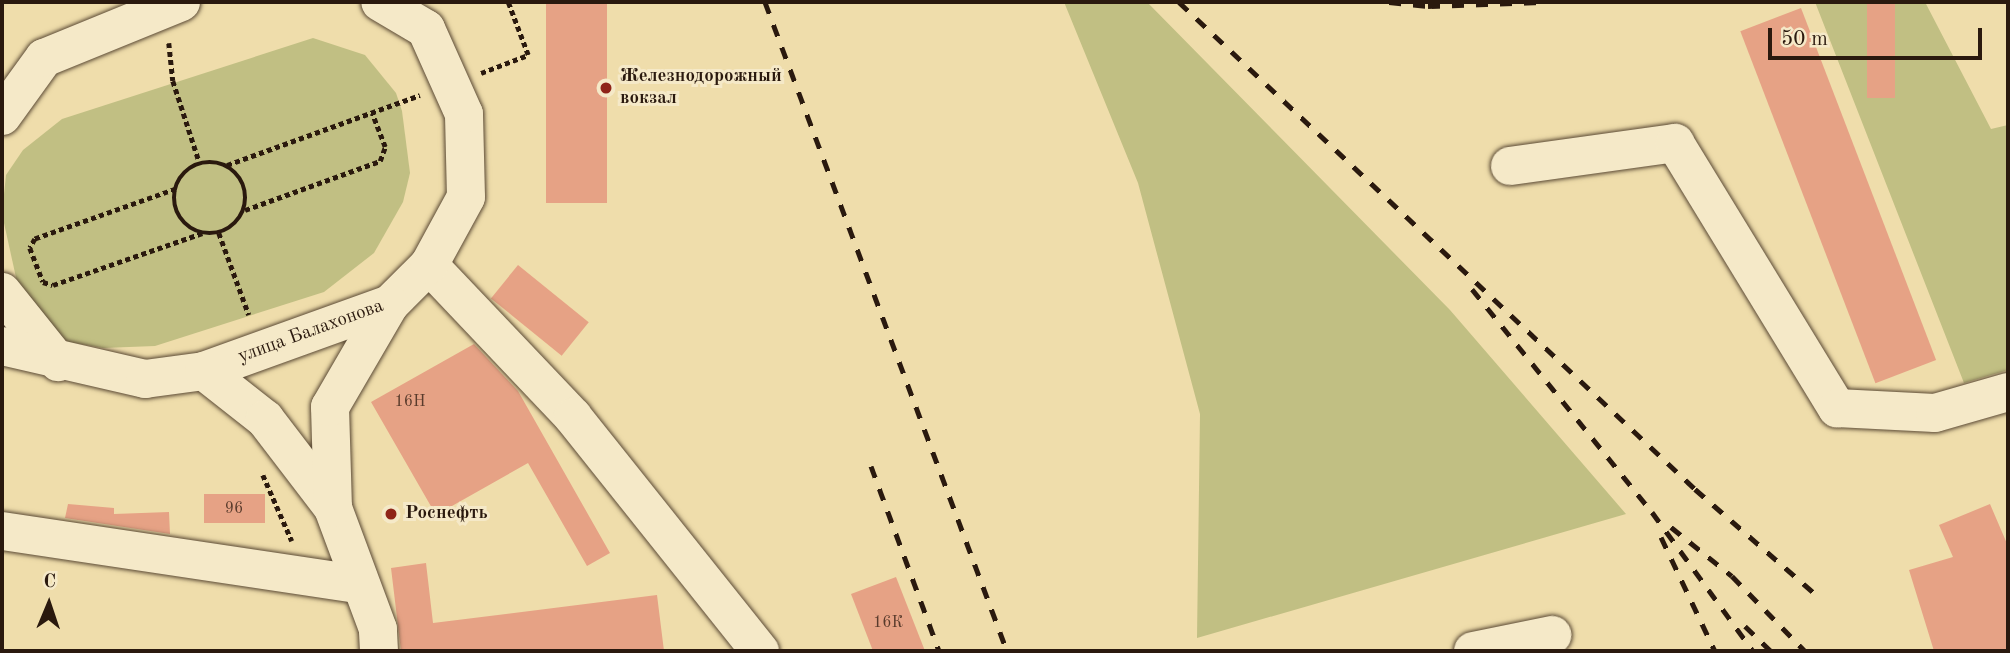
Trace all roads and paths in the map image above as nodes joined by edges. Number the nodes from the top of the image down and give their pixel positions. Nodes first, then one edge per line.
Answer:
1 (380, 2) edge
2 (508, 2) edge
3 (153, 7) edge
4 (451, 84) junction
5 (372, 113) junction
6 (2, 116) edge
7 (200, 164) junction
8 (227, 165) junction
9 (1510, 166) dead end
10 (176, 189) junction
11 (245, 210) junction
12 (202, 233) junction
13 (219, 233) junction
14 (429, 265) junction
15 (2, 292) edge
16 (390, 304) junction
17 (249, 316) dead end
18 (2, 346) edge
19 (58, 362) junction
20 (204, 371) junction
21 (2008, 393) edge
22 (258, 463) dead end
23 (333, 508) junction
24 (2, 531) edge
25 (307, 575) junction
26 (358, 584) junction
27 (1552, 635) dead end
28 (379, 651) edge
29 (760, 651) edge
30 (1473, 651) edge

1 - 4 street, улица Балахонова
2 - 4 path
3 - 6 street
3 - 7 path
4 - 5 path
4 - 14 street, улица Балахонова
5 - 8 path
5 - 11 path
7 - 8 path
7 - 10 path
8 - 11 path
9 - 21 street
10 - 12 path
10 - 12 path
11 - 13 path
12 - 13 path
13 - 17 path
14 - 16 street, улица Балахонова
14 - 29 street
15 - 19 street
16 - 20 street, улица Балахонова
16 - 23 street
18 - 19 street, улица Балахонова
19 - 20 street, улица Балахонова
20 - 23 street
22 - 25 path
23 - 26 street
24 - 25 street
25 - 26 street
26 - 28 street
27 - 30 street

